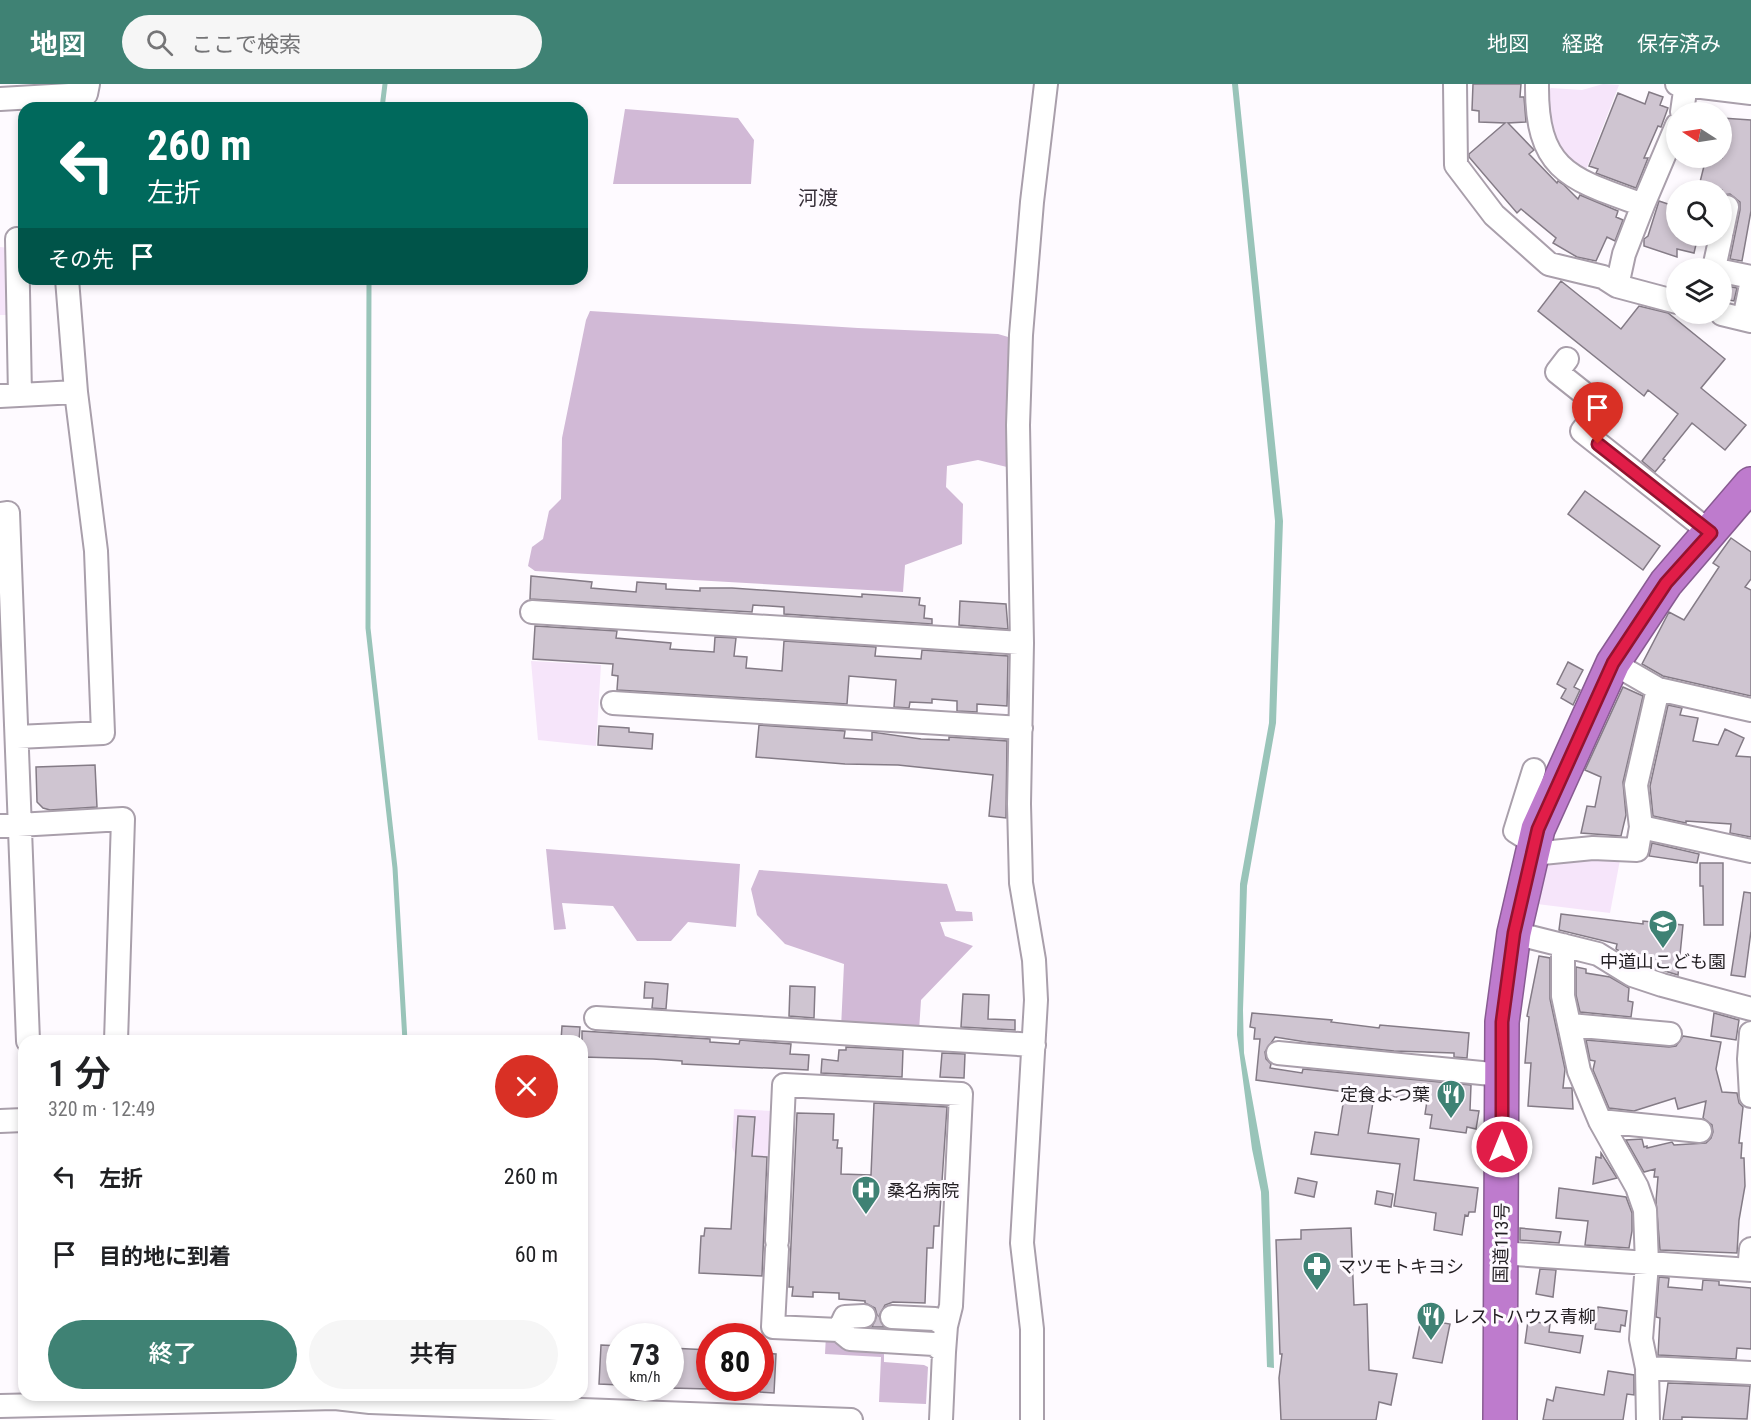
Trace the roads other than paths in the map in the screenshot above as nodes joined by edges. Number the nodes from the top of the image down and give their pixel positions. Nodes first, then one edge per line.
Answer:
1 (1046, 84) edge
2 (1455, 84) edge
3 (1537, 84) edge
4 (1684, 85) edge
5 (1751, 93) edge
6 (85, 95) edge
7 (0, 99) edge
8 (1683, 102) edge
9 (1666, 151) edge
10 (1643, 205) junction
11 (14, 239) edge
12 (1732, 273) edge
13 (1751, 277) edge
14 (67, 285) edge
15 (1751, 285) edge
16 (1617, 286) junction
17 (1666, 299) edge
18 (1732, 316) edge
19 (1747, 320) edge
20 (1567, 359) dead end
21 (76, 392) junction
22 (10, 396) edge
23 (1751, 484) edge
24 (0, 514) edge
25 (1711, 533) junction
26 (532, 612) dead end
27 (1022, 643) junction
28 (1613, 663) junction
29 (1658, 689) junction
30 (613, 703) dead end
31 (1751, 710) edge
32 (1021, 728) junction
33 (17, 737) junction
34 (1534, 770) dead end
35 (11, 826) edge
36 (1641, 826) junction
37 (1533, 848) junction
38 (1751, 851) edge
39 (1514, 933) junction
40 (1563, 945) junction
41 (1751, 1009) edge
42 (596, 1018) dead end
43 (1570, 1025) junction
44 (1751, 1033) edge
45 (1670, 1034) dead end
46 (28, 1035) edge
47 (116, 1035) edge
48 (1034, 1045) junction
49 (1278, 1053) dead end
50 (1502, 1075) junction
51 (1751, 1096) edge
52 (18, 1120) edge
53 (0, 1121) edge
54 (1600, 1121) junction
55 (1700, 1131) dead end
56 (1500, 1252) junction
57 (1750, 1263) edge
58 (1647, 1264) junction
59 (864, 1316) dead end
60 (892, 1317) dead end
61 (946, 1326) junction
62 (839, 1330) junction
63 (945, 1352) junction
64 (1647, 1368) junction
65 (1751, 1373) edge
66 (245, 1401) edge
67 (343, 1401) edge
68 (126, 1405) edge
69 (0, 1406) edge
70 (39, 1407) edge
71 (370, 1411) edge
72 (514, 1413) edge
73 (808, 1419) edge
74 (851, 1420) edge
75 (941, 1420) edge
76 (1032, 1420) edge
77 (1500, 1420) edge
78 (1648, 1420) edge

1 - 27 street
2 - 16 street
3 - 10 street
4 - 5 street
4 - 8 street
6 - 7 street
9 - 10 street
10 - 16 street
11 - 22 street
12 - 13 street
14 - 21 street
15 - 19 street
16 - 17 street
18 - 19 street
20 - 25 street
21 - 22 street
21 - 33 street
23 - 25 highway, 国道113号
24 - 33 street
25 - 28 highway, 国道113号
26 - 27 street
27 - 32 street
28 - 29 street
28 - 37 highway, 国道113号
29 - 31 street
29 - 36 street
30 - 32 street
32 - 48 street
33 - 35 street
34 - 37 street
35 - 46 street
35 - 47 street
36 - 37 street
36 - 38 street
37 - 39 highway, 国道113号
39 - 40 street
39 - 50 highway, 国道113号
40 - 41 street
40 - 43 street
42 - 48 street
43 - 45 street
43 - 54 street
44 - 51 street
48 - 76 street
49 - 50 street
50 - 56 highway, 国道113号
52 - 53 street
54 - 55 street
54 - 58 street
56 - 58 street
56 - 77 highway, 国道113号
57 - 58 street
58 - 64 street
59 - 62 street
60 - 61 street
61 - 62 street
61 - 63 street
62 - 63 street
63 - 75 street
64 - 65 street
64 - 78 street
66 - 68 street
67 - 71 street
68 - 70 street
69 - 70 street
71 - 72 street
72 - 73 street
73 - 74 street

